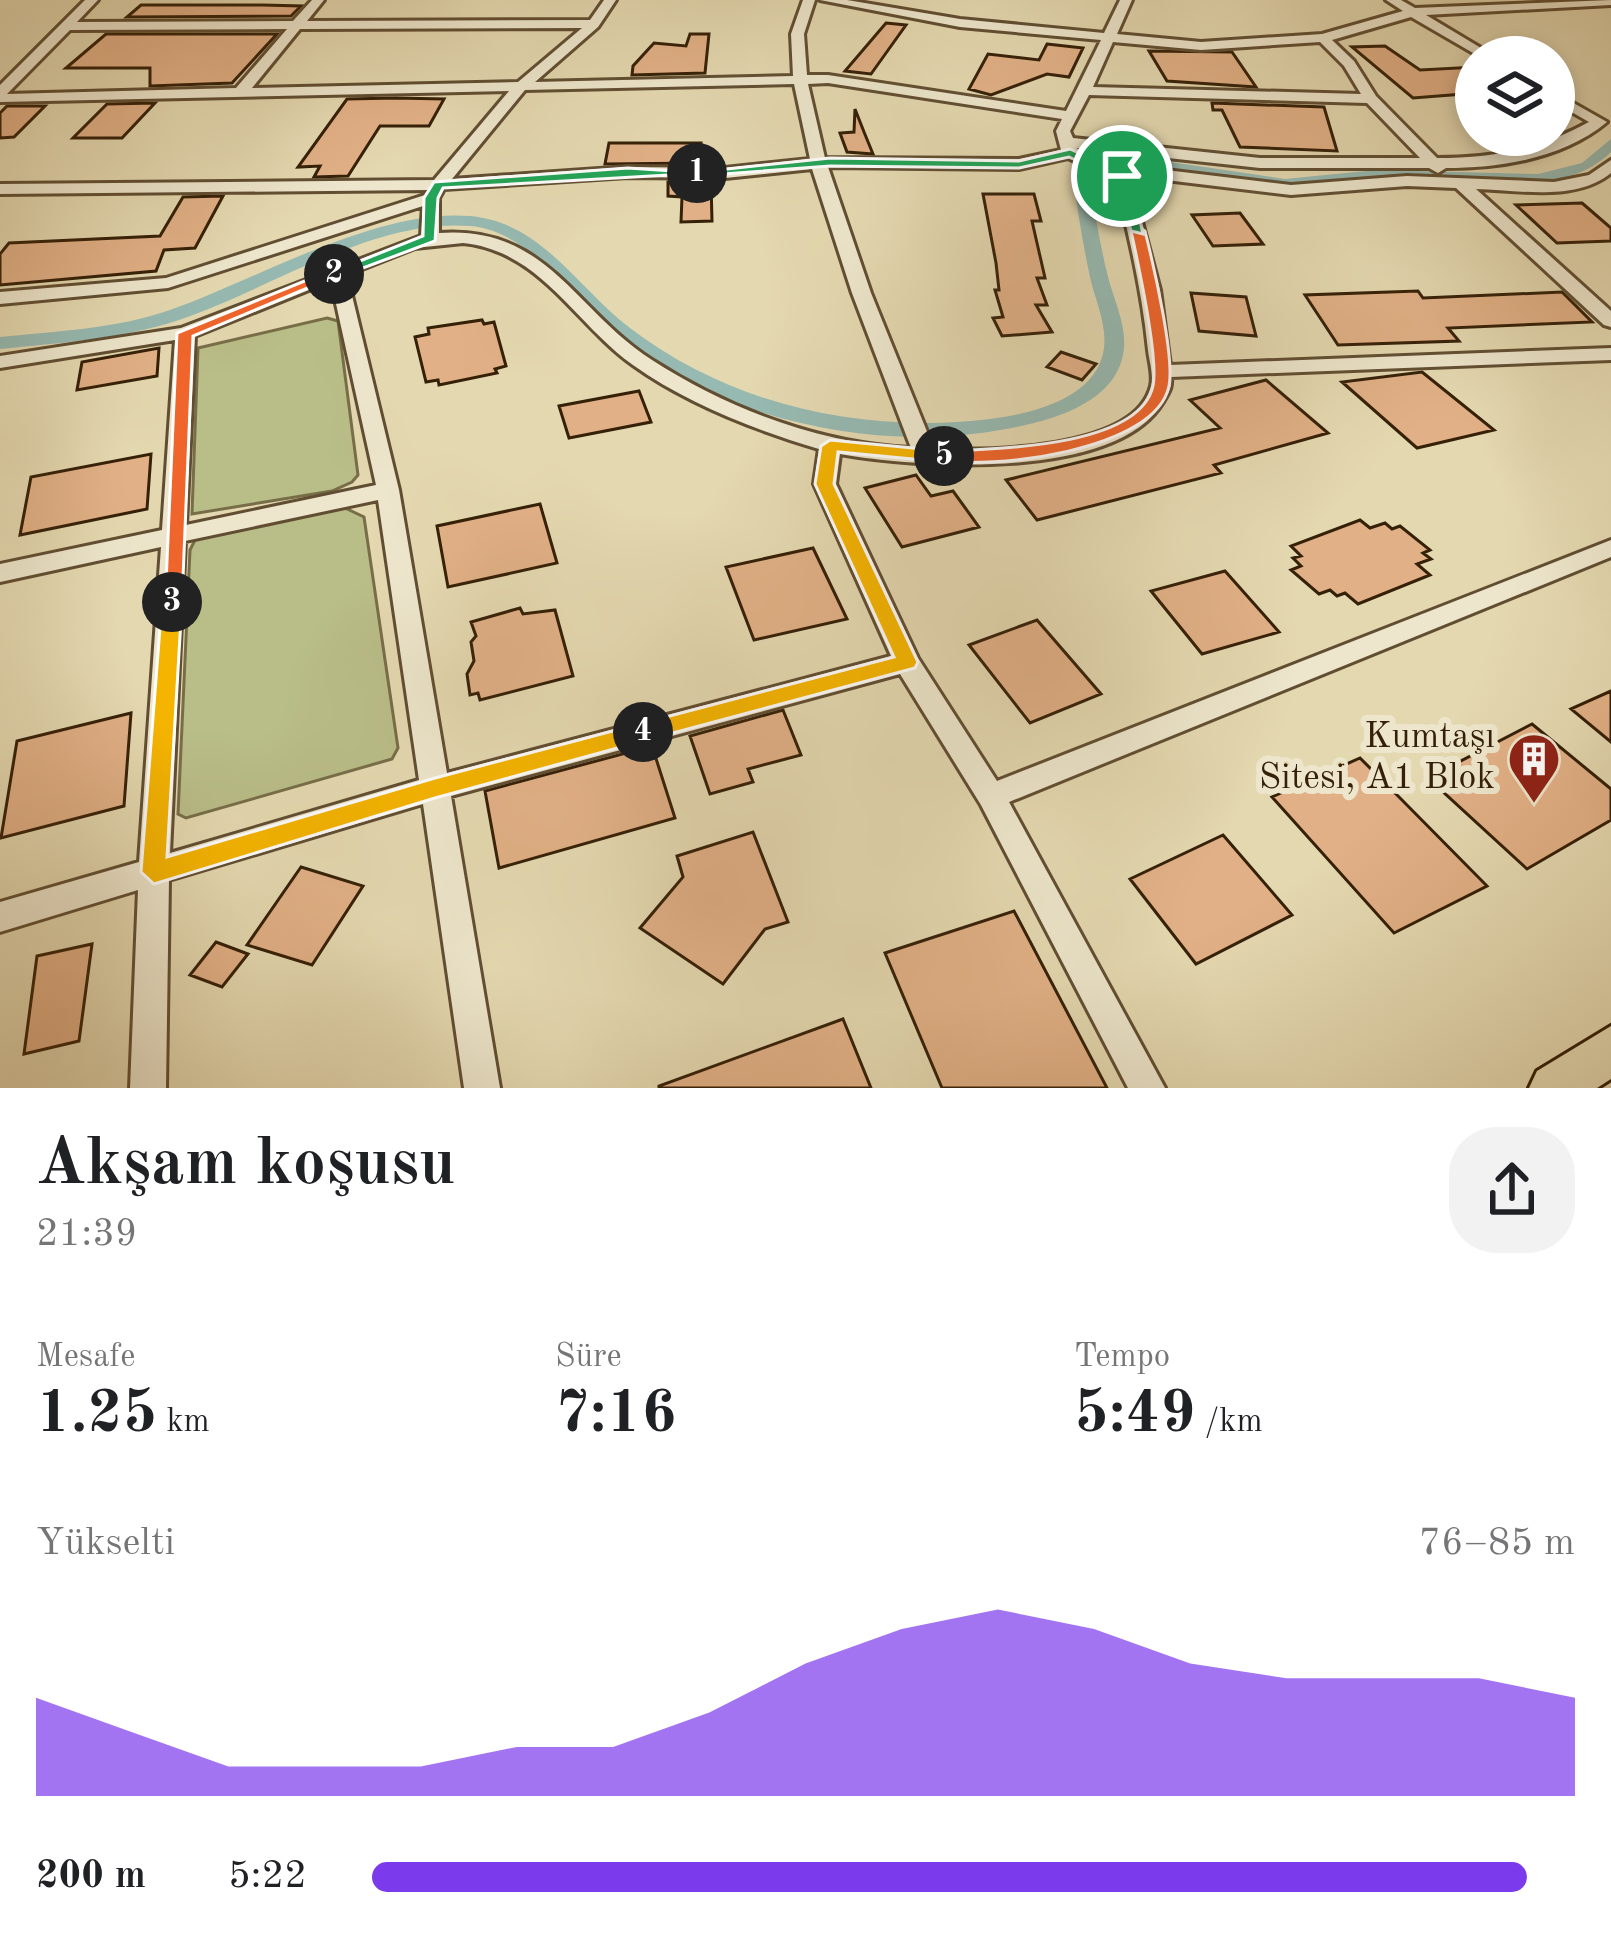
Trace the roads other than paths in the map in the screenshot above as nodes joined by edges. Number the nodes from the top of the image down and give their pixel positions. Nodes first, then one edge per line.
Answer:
1 (92, 0) edge
2 (318, 0) edge
3 (610, 0) edge
4 (809, 0) edge
5 (826, 0) edge
6 (1126, 0) edge
7 (1392, 0) edge
8 (1611, 1) edge
9 (1414, 12) junction
10 (594, 24) junction
11 (67, 26) junction
12 (297, 26) junction
13 (1455, 37) edge
14 (1323, 38) junction
15 (1109, 41) junction
16 (797, 79) junction
17 (517, 89) junction
18 (1084, 91) junction
19 (240, 93) junction
20 (0, 96) edge
21 (1371, 99) junction
22 (1575, 106) edge
23 (1071, 116) junction
24 (1606, 122) edge
25 (1068, 147) junction
26 (817, 163) junction
27 (1611, 165) edge
28 (1122, 176) junction
29 (1447, 176) junction
30 (0, 189) edge
31 (433, 214) junction
32 (338, 273) junction
33 (0, 298) edge
34 (1611, 321) edge
35 (185, 333) junction
36 (1611, 354) edge
37 (0, 362) edge
38 (1160, 371) junction
39 (830, 446) junction
40 (925, 455) junction
41 (388, 490) junction
42 (176, 534) junction
43 (1611, 548) edge
44 (0, 573) edge
45 (907, 662) junction
46 (435, 788) junction
47 (991, 796) junction
48 (154, 872) junction
49 (0, 917) edge
50 (1611, 1050) edge
51 (148, 1088) edge
52 (482, 1088) edge
53 (1147, 1088) edge
54 (1554, 1088) edge

1 - 11 street
2 - 12 street
3 - 10 street
4 - 16 street
5 - 15 street
6 - 15 street
7 - 9 street
8 - 9 street
9 - 13 street
9 - 14 street
10 - 12 street
10 - 17 street
11 - 12 street
11 - 20 street
12 - 19 street
14 - 15 street
14 - 21 street
15 - 18 street
16 - 17 street
16 - 23 street
16 - 26 street
17 - 19 street
17 - 31 street
18 - 21 street
18 - 23 street
19 - 20 street
21 - 29 street
22 - 24 street
23 - 25 street
24 - 29 street
25 - 26 street
25 - 28 street
25 - 29 street
26 - 31 street
26 - 40 street
27 - 29 street
28 - 29 street
28 - 38 street
29 - 34 street
30 - 31 street
31 - 32 street
31 - 33 street
31 - 39 street
32 - 35 street
32 - 41 street
35 - 37 street
35 - 42 street
36 - 38 street
38 - 40 street
39 - 40 street
39 - 45 street
41 - 42 street
41 - 46 street
42 - 44 street
42 - 48 street
43 - 47 street
45 - 46 street
45 - 47 street
46 - 48 street
46 - 52 street
47 - 53 street
48 - 49 street
48 - 51 street
50 - 54 main road

